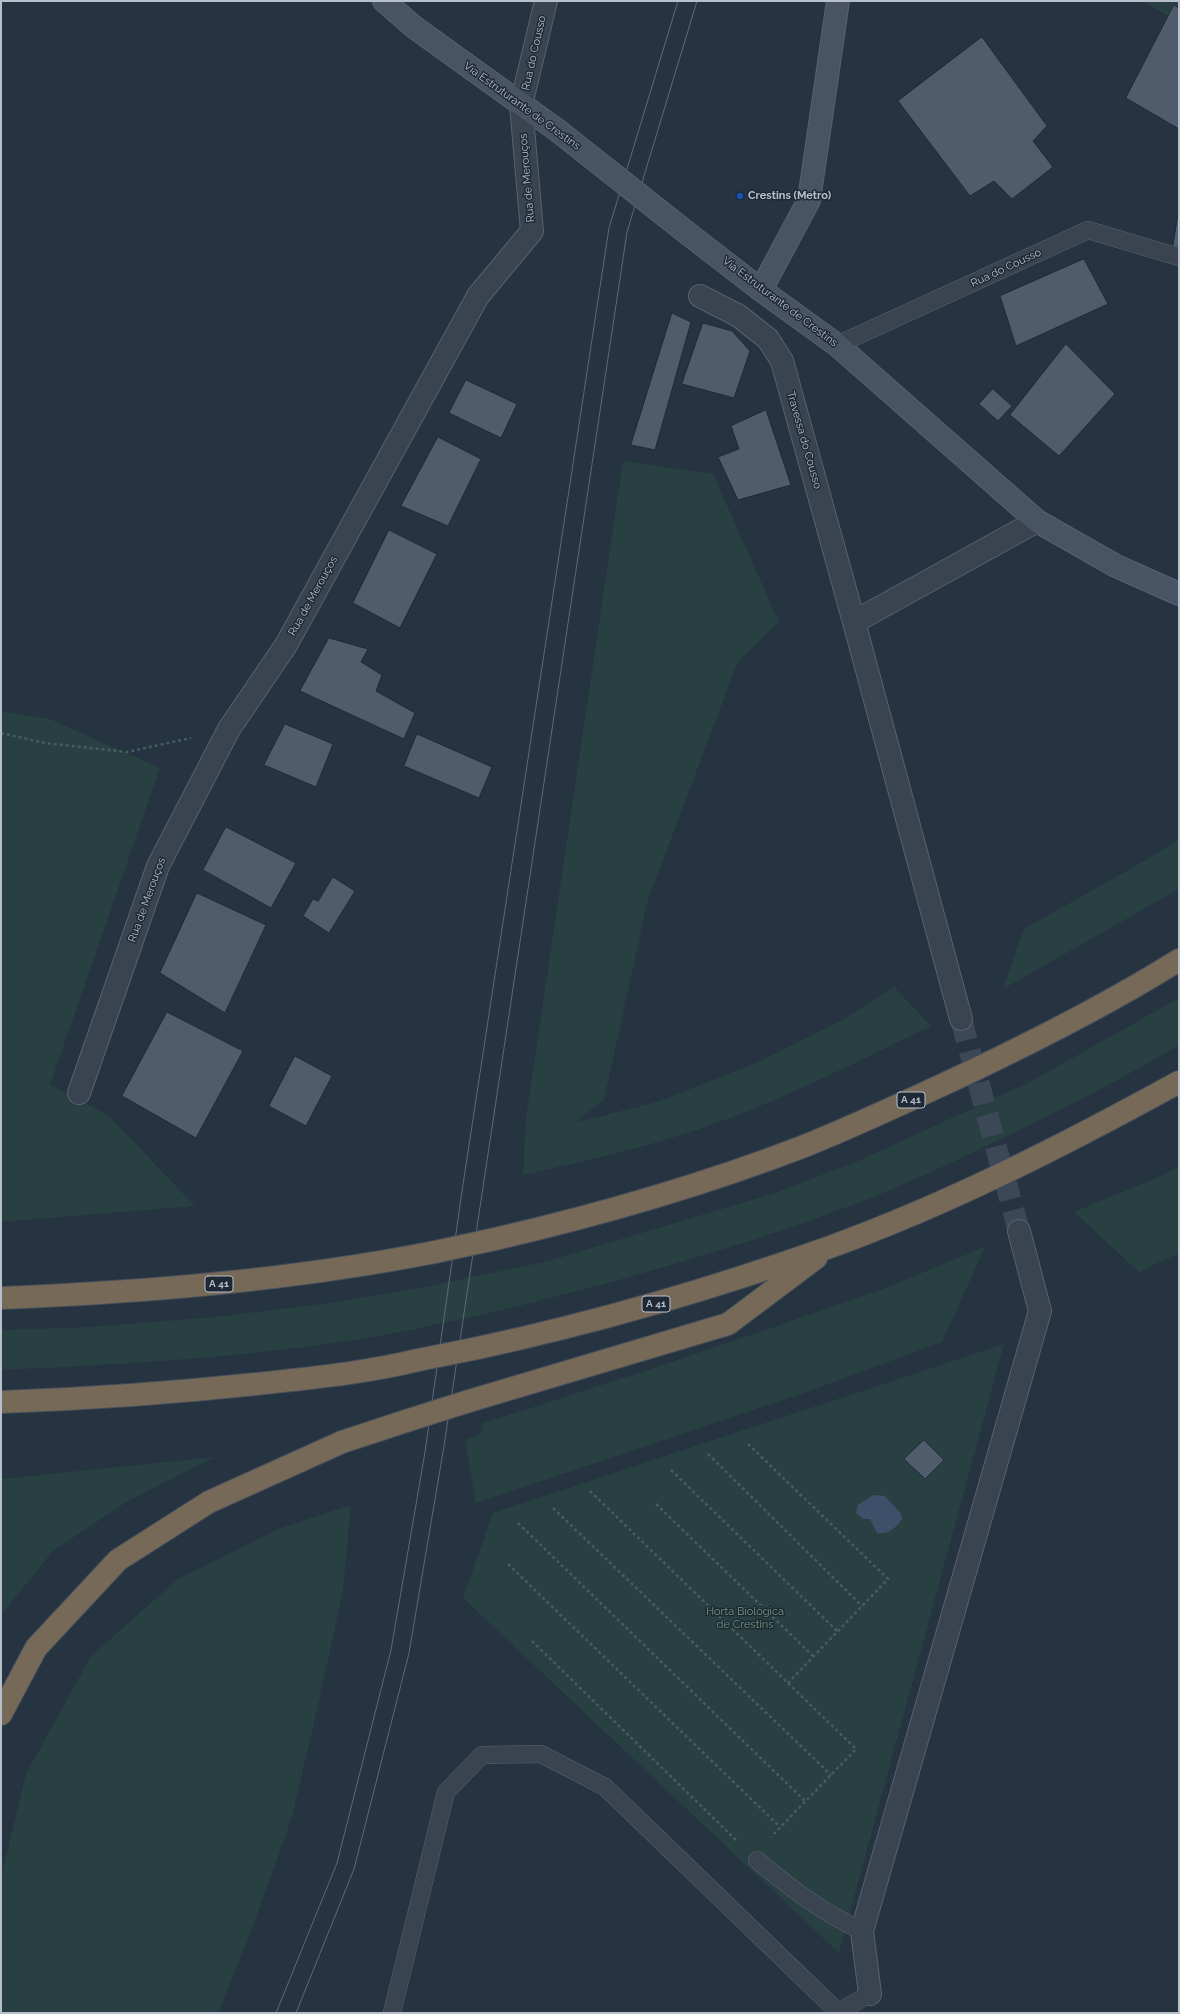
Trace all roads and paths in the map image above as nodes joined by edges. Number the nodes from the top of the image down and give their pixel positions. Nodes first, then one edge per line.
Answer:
1 (384, 1) edge
2 (546, 1) edge
3 (838, 1) edge
4 (522, 105) junction
5 (1179, 257) edge
6 (762, 290) junction
7 (700, 296) dead end
8 (837, 345) junction
9 (1036, 521) junction
10 (1179, 594) edge
11 (854, 622) junction
12 (229, 729) junction
13 (1, 733) edge
14 (1179, 960) edge
15 (961, 1019) tunnel mouth
16 (1179, 1082) edge
17 (79, 1093) dead end
18 (1019, 1231) tunnel mouth
19 (831, 1246) junction
20 (1, 1298) edge
21 (1, 1402) edge
22 (748, 1444) dead end
23 (708, 1454) dead end
24 (671, 1470) dead end
25 (590, 1491) dead end
26 (656, 1504) dead end
27 (553, 1508) dead end
28 (518, 1523) dead end
29 (508, 1564) dead end
30 (862, 1606) junction
31 (838, 1631) junction
32 (532, 1641) dead end
33 (813, 1656) junction
34 (788, 1683) junction
35 (1, 1714) edge
36 (831, 1775) junction
37 (805, 1802) junction
38 (780, 1827) junction
39 (755, 1858) junction
40 (862, 1931) junction
41 (870, 1994) joint
42 (392, 2013) edge
43 (839, 2013) edge

1 - 4 main road, Via Estruturante de Crestins
2 - 4 street, Rua do Cousso
3 - 6 main road
4 - 6 main road, Via Estruturante de Crestins, bridge
4 - 12 street, Rua de Merouços
5 - 8 lane, Rua do Cousso
6 - 8 main road, Via Estruturante de Crestins
7 - 11 street, Travessa do Cousso
8 - 9 main road, Via Estruturante de Crestins
9 - 10 main road, Via Estruturante de Crestins
9 - 11 street
11 - 15 street, Travessa do Cousso
12 - 13 path
12 - 17 street, Rua de Merouços
14 - 20 highway, A 41, bridge
16 - 19 highway, A 41
18 - 40 street
19 - 21 highway, A 41, bridge
19 - 35 highway, bridge
22 - 30 path
23 - 30 path
24 - 31 path
25 - 34 path
26 - 33 path
27 - 36 path
28 - 37 path
29 - 38 path
30 - 31 path
31 - 33 path
32 - 39 path
33 - 34 path
34 - 36 path
36 - 37 path
37 - 38 path
38 - 39 path
39 - 40 lane
40 - 41 street
41 - 43 lane
42 - 43 lane

